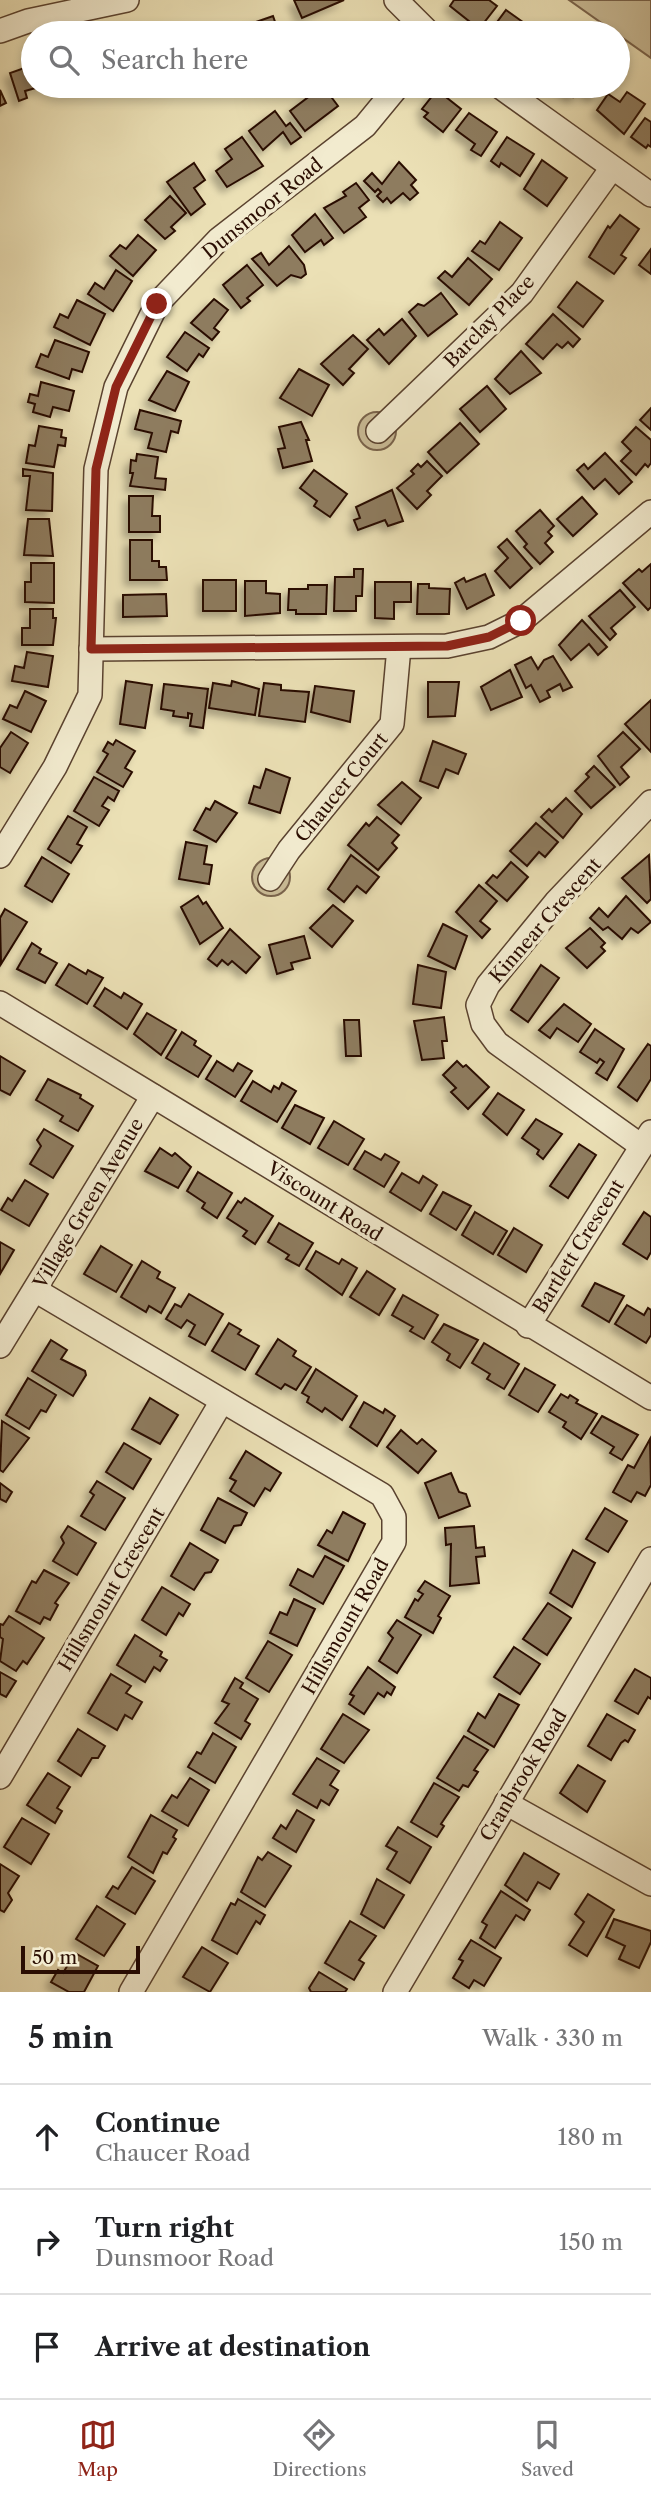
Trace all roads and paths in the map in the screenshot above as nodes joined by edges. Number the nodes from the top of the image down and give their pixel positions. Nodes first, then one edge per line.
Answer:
1 (127, 0) edge
2 (396, 0) edge
3 (28, 21) edge
4 (417, 21) edge
5 (21, 24) edge
6 (0, 31) edge
7 (388, 98) edge
8 (516, 98) edge
9 (612, 168) junction
10 (651, 195) edge
11 (378, 431) dead end
12 (651, 512) edge
13 (399, 647) junction
14 (91, 649) junction
15 (651, 802) edge
16 (0, 856) edge
17 (270, 879) dead end
18 (0, 1003) edge
19 (153, 1096) junction
20 (646, 1139) edge
21 (35, 1290) junction
22 (528, 1326) junction
23 (0, 1346) edge
24 (651, 1398) edge
25 (222, 1401) junction
26 (651, 1559) edge
27 (0, 1777) edge
28 (506, 1803) junction
29 (651, 1884) edge
30 (131, 1992) edge
31 (395, 1992) edge

1 - 3 street
2 - 4 street
5 - 6 street
7 - 14 street, Dunsmoor Road
8 - 9 street
9 - 10 street
9 - 11 street, Barclay Place
12 - 13 street
13 - 14 street
13 - 17 street, Chaucer Court
14 - 16 street, Dunsmoor Road
15 - 20 street, Kinnear Crescent
18 - 19 street, Viscount Road
19 - 21 street, Village Green Avenue
19 - 22 street, Viscount Road
20 - 22 street, Bartlett Crescent
21 - 23 street, Village Green Avenue
21 - 25 street, Hillsmount Road
22 - 24 street, Viscount Road
25 - 27 street, Hillsmount Crescent
25 - 30 street, Hillsmount Road
26 - 28 street, Cranbrook Road
28 - 29 street
28 - 31 street, Cranbrook Road

